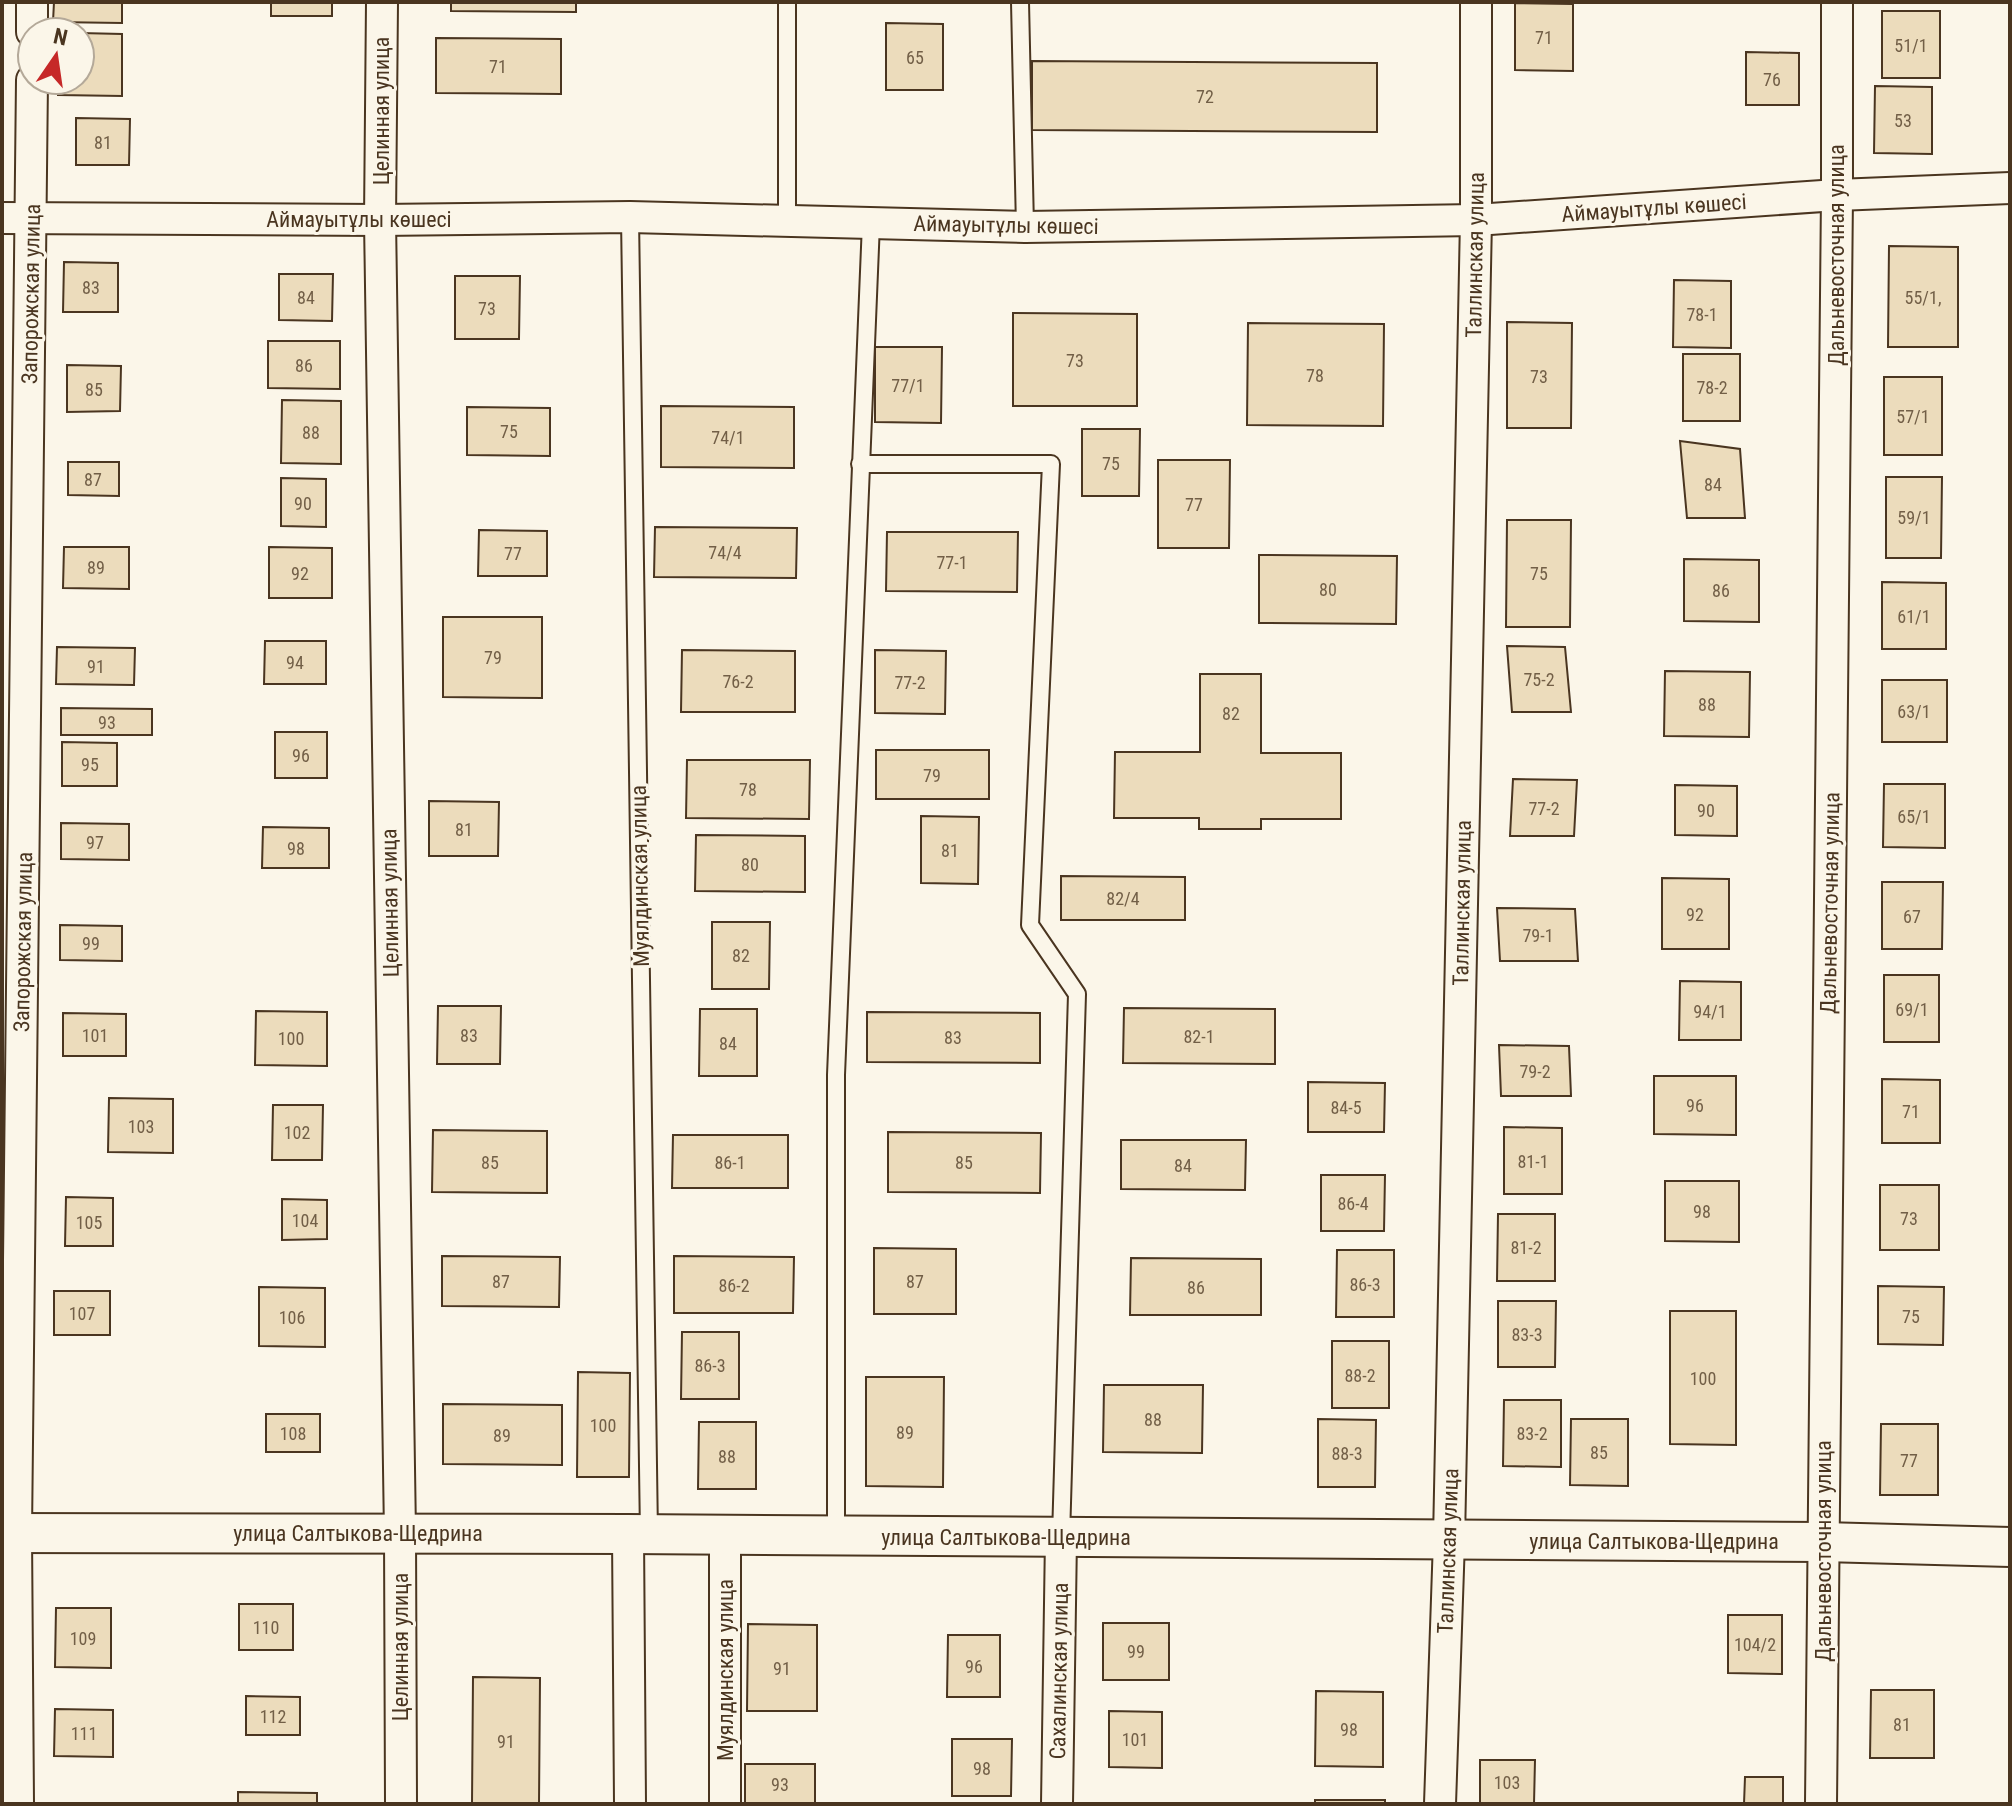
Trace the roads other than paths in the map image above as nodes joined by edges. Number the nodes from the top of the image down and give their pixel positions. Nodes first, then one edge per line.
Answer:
1 (382, 2) edge
2 (787, 2) edge
3 (1020, 2) edge
4 (1476, 2) edge
5 (1837, 2) edge
6 (32, 96) edge
7 (2010, 188) edge
8 (1837, 195) junction
9 (630, 217) junction
10 (2, 218) edge
11 (32, 218) junction
12 (380, 220) junction
13 (1476, 220) junction
14 (787, 222) junction
15 (871, 223) junction
16 (1025, 227) junction
17 (860, 464) junction
18 (9, 1533) edge
19 (400, 1533) junction
20 (639, 1534) junction
21 (725, 1535) junction
22 (836, 1536) junction
23 (1061, 1537) junction
24 (1449, 1540) junction
25 (1823, 1542) junction
26 (2010, 1547) edge
27 (18, 1804) edge
28 (401, 1804) edge
29 (630, 1804) edge
30 (725, 1804) edge
31 (1057, 1804) edge
32 (1440, 1804) edge
33 (1821, 1804) edge

1 - 12 street, Целинная улица
2 - 14 lane
3 - 16 lane
4 - 13 street, Таллинская улица
5 - 8 street, Дальневосточная улица
6 - 11 street, Запорожская улица
7 - 8 street, Аймауытұлы көшесі
8 - 13 street, Аймауытұлы көшесі
8 - 25 street, Дальневосточная улица
9 - 12 street, Аймауытұлы көшесі
9 - 14 street, Аймауытұлы көшесі
9 - 20 lane, Муялдинская улица
10 - 11 street, Аймауытұлы көшесі
11 - 12 street, Аймауытұлы көшесі
11 - 18 street, Запорожская улица
12 - 19 street, Целинная улица
13 - 16 street, Аймауытұлы көшесі
13 - 24 street, Таллинская улица
14 - 15 street, Аймауытұлы көшесі
15 - 16 street, Аймауытұлы көшесі
15 - 17 lane
17 - 22 lane
17 - 23 lane
18 - 19 street, улица Салтыкова-Щедрина
18 - 27 street, Запорожская улица
19 - 20 street, улица Салтыкова-Щедрина
19 - 28 street, Целинная улица
20 - 21 street, улица Салтыкова-Щедрина
20 - 29 street
21 - 22 street, улица Салтыкова-Щедрина
21 - 30 street, Муялдинская улица
22 - 23 street, улица Салтыкова-Щедрина
23 - 24 street, улица Салтыкова-Щедрина
23 - 31 street, Сахалинская улица
24 - 25 street, улица Салтыкова-Щедрина
24 - 32 street, Таллинская улица
25 - 26 street, улица Салтыкова-Щедрина
25 - 33 street, Дальневосточная улица

